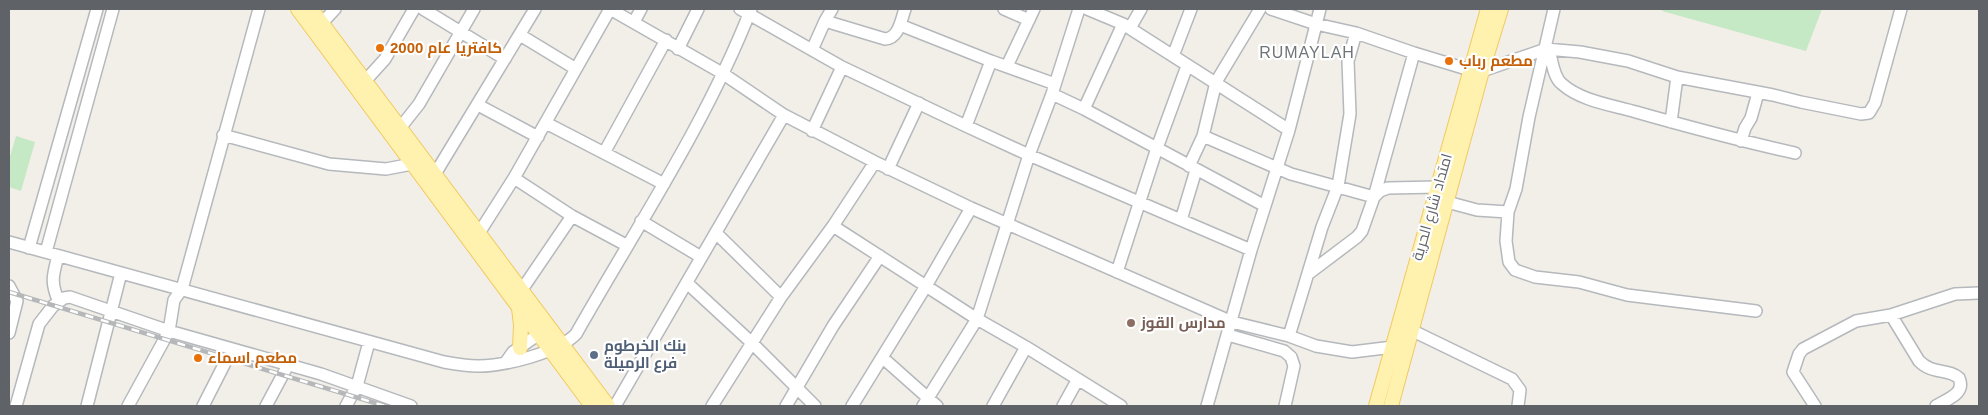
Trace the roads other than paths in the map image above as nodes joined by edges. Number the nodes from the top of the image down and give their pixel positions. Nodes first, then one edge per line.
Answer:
1 (97, 9) edge
2 (113, 9) edge
3 (259, 9) edge
4 (298, 9) edge
5 (311, 9) edge
6 (335, 9) edge
7 (414, 9) edge
8 (423, 9) edge
9 (474, 9) edge
10 (535, 9) edge
11 (610, 9) edge
12 (641, 9) edge
13 (698, 9) edge
14 (832, 9) edge
15 (905, 9) edge
16 (1004, 9) edge
17 (1034, 9) edge
18 (1079, 9) edge
19 (1087, 9) edge
20 (1141, 9) edge
21 (1191, 9) edge
22 (1260, 9) edge
23 (1271, 9) edge
24 (1320, 9) edge
25 (1488, 9) edge
26 (1501, 9) edge
27 (1554, 9) edge
28 (1901, 9) edge
29 (746, 10) edge
30 (1029, 20) junction
31 (825, 21) junction
32 (634, 22) junction
33 (322, 23) junction
34 (1316, 24) junction
35 (900, 25) junction
36 (1127, 26) junction
37 (461, 32) junction
38 (1356, 32) junction
39 (520, 36) junction
40 (666, 40) junction
41 (678, 49) junction
42 (1547, 49) junction
43 (812, 50) junction
44 (1414, 53) junction
45 (1173, 56) junction
46 (505, 59) junction
47 (991, 61) junction
48 (1007, 66) junction
49 (1188, 66) junction
50 (842, 67) junction
51 (576, 69) junction
52 (1476, 71) junction
53 (722, 73) junction
54 (1677, 77) junction
55 (365, 81) junction
56 (1216, 82) junction
57 (1054, 89) junction
58 (1758, 93) junction
59 (72, 95) junction
60 (89, 99) junction
61 (919, 103) junction
62 (478, 105) junction
63 (1084, 109) junction
64 (784, 115) junction
65 (65, 121) junction
66 (1671, 122) junction
67 (546, 123) junction
68 (82, 126) junction
69 (966, 126) junction
70 (400, 128) junction
71 (1289, 130) junction
72 (812, 131) junction
73 (223, 135) junction
74 (1203, 136) junction
75 (538, 137) junction
76 (1741, 141) junction
77 (1157, 148) junction
78 (604, 153) junction
79 (1795, 153) dead end
80 (1029, 156) junction
81 (875, 162) junction
82 (412, 164) junction
83 (1192, 168) junction
84 (1277, 168) junction
85 (888, 169) junction
86 (434, 174) junction
87 (514, 178) junction
88 (664, 184) junction
89 (1338, 186) junction
90 (1438, 187) junction
91 (1374, 197) junction
92 (1141, 202) junction
93 (1447, 202) junction
94 (1265, 206) junction
95 (971, 208) junction
96 (1508, 212) junction
97 (572, 216) junction
98 (1181, 220) junction
99 (641, 222) junction
100 (1008, 224) junction
101 (833, 226) junction
102 (479, 233) junction
103 (716, 233) junction
104 (9, 242) edge
105 (626, 245) junction
106 (29, 248) junction
107 (1251, 250) junction
108 (46, 252) junction
109 (58, 256) junction
110 (880, 256) junction
111 (701, 257) junction
112 (1118, 272) junction
113 (121, 273) junction
114 (1308, 274) junction
115 (687, 283) junction
116 (9, 286) edge
117 (926, 286) junction
118 (182, 289) junction
119 (521, 291) junction
120 (1979, 293) edge
121 (781, 297) junction
122 (59, 302) junction
123 (519, 307) junction
124 (111, 311) junction
125 (1756, 311) dead end
126 (1891, 315) junction
127 (977, 319) junction
128 (1232, 322) junction
129 (1412, 330) junction
130 (169, 331) junction
131 (544, 331) junction
132 (9, 333) edge
133 (1228, 335) junction
134 (1289, 336) junction
135 (369, 342) junction
136 (752, 343) junction
137 (1392, 346) junction
138 (556, 347) junction
139 (1026, 347) junction
140 (520, 348) junction
141 (232, 349) junction
142 (883, 358) junction
143 (506, 362) junction
144 (288, 365) junction
145 (1078, 380) junction
146 (357, 386) junction
147 (797, 388) junction
148 (715, 402) edge
149 (925, 402) edge
150 (16, 406) edge
151 (86, 406) edge
152 (128, 406) edge
153 (203, 406) edge
154 (266, 406) edge
155 (346, 406) edge
156 (411, 406) edge
157 (592, 406) edge
158 (608, 406) edge
159 (615, 406) edge
160 (727, 406) edge
161 (786, 406) edge
162 (815, 406) edge
163 (852, 406) edge
164 (937, 406) edge
165 (993, 406) edge
166 (1063, 406) edge
167 (1121, 406) edge
168 (1207, 406) edge
169 (1285, 406) edge
170 (1376, 406) edge
171 (1390, 406) edge
172 (1518, 406) edge
173 (1815, 406) edge
174 (1936, 406) edge

1 - 59 street
2 - 60 street
3 - 73 street
4 - 82 main road
5 - 33 main road
6 - 33 street
7 - 55 street
8 - 37 street
9 - 37 street
10 - 39 street
11 - 32 street
11 - 51 street
12 - 32 street
13 - 41 street
14 - 31 street
15 - 35 street
16 - 30 street
17 - 30 street
18 - 57 street
19 - 36 street
20 - 36 street
21 - 45 street
22 - 56 street
23 - 34 street
24 - 34 street
25 - 52 main road, امتداد شارع الحرية
26 - 52 main road, امتداد شارع الحرية
27 - 42 street
28 - 58 street
29 - 43 street
29 - 53 street
30 - 48 street
31 - 35 street
31 - 43 street
32 - 40 street
33 - 55 main road
34 - 38 street
34 - 71 street
35 - 47 street
36 - 45 street
36 - 63 street
37 - 46 street
37 - 70 street
38 - 44 street
38 - 89 street
39 - 46 street
39 - 51 street
40 - 41 street
40 - 78 street
41 - 53 street
42 - 52 street
42 - 54 street
42 - 66 street
42 - 96 street
43 - 50 street
44 - 52 street
44 - 91 street
45 - 49 street
46 - 62 street
47 - 48 street
47 - 69 street
48 - 57 street
49 - 56 street
49 - 77 street
50 - 61 street
50 - 72 street
51 - 67 street
52 - 90 main road, امتداد شارع الحرية
52 - 93 main road, امتداد شارع الحرية
53 - 64 street
53 - 88 street
54 - 58 street
54 - 66 street
55 - 70 main road
56 - 71 street
56 - 74 street
57 - 63 street
57 - 80 street
58 - 76 street
59 - 60 street
59 - 65 street
60 - 68 street
61 - 69 street
61 - 85 street
62 - 75 street
62 - 86 street
63 - 77 street
64 - 72 street
64 - 103 street
65 - 68 street
65 - 106 street
66 - 76 street
67 - 75 street
67 - 78 street
68 - 108 street
69 - 80 street
70 - 86 main road
71 - 84 street
72 - 81 street
73 - 82 street
73 - 118 street
74 - 83 street
74 - 84 street
75 - 87 street
76 - 79 street
77 - 83 street
77 - 92 street
78 - 88 street
80 - 92 street
80 - 100 street
81 - 85 street
81 - 101 street
82 - 123 main road
83 - 94 street
83 - 98 street
84 - 89 street
84 - 94 street
85 - 95 street
86 - 102 main road
87 - 97 street
87 - 102 street
88 - 99 street
89 - 91 street
89 - 114 street
90 - 91 street
90 - 137 main road, امتداد شارع الحرية
91 - 114 street
92 - 98 street
92 - 112 street
93 - 96 street
93 - 129 main road, امتداد شارع الحرية
94 - 107 street
95 - 100 street
95 - 117 street
96 - 125 street
97 - 105 street
97 - 119 street
98 - 107 street
99 - 105 street
99 - 111 street
100 - 112 street
100 - 127 street
101 - 110 street
101 - 121 street
102 - 119 main road
103 - 111 street
103 - 121 street
104 - 106 street
105 - 138 street
106 - 108 street
107 - 128 street
108 - 109 street
109 - 113 street
109 - 122 street
110 - 117 street
110 - 147 street
111 - 115 street
112 - 128 street
113 - 118 street
113 - 124 street
114 - 134 street
115 - 136 street
115 - 159 street
116 - 132 street
117 - 127 street
117 - 142 street
118 - 130 street
118 - 135 street
119 - 131 main road
120 - 126 street
121 - 136 street
122 - 124 street
122 - 150 street
123 - 131 main road
123 - 140 main road
124 - 130 street
124 - 151 street
126 - 173 street
126 - 174 street
127 - 139 street
127 - 149 street
128 - 133 street
128 - 134 street
129 - 171 main road, امتداد شارع الحرية
129 - 172 street
130 - 141 street
130 - 152 street
131 - 138 main road
131 - 140 street
133 - 168 street
133 - 169 street
134 - 137 street
135 - 143 street
135 - 146 street
136 - 147 street
136 - 148 street
137 - 170 main road, امتداد شارع الحرية
138 - 143 street
138 - 157 main road
138 - 158 main road
139 - 145 street
139 - 165 street
140 - 143 street
141 - 144 street
141 - 153 street
142 - 149 street
142 - 163 street
144 - 146 street
144 - 154 street
145 - 166 street
145 - 167 street
146 - 155 street
146 - 156 street
147 - 161 street
147 - 162 street
148 - 160 street
149 - 164 street

